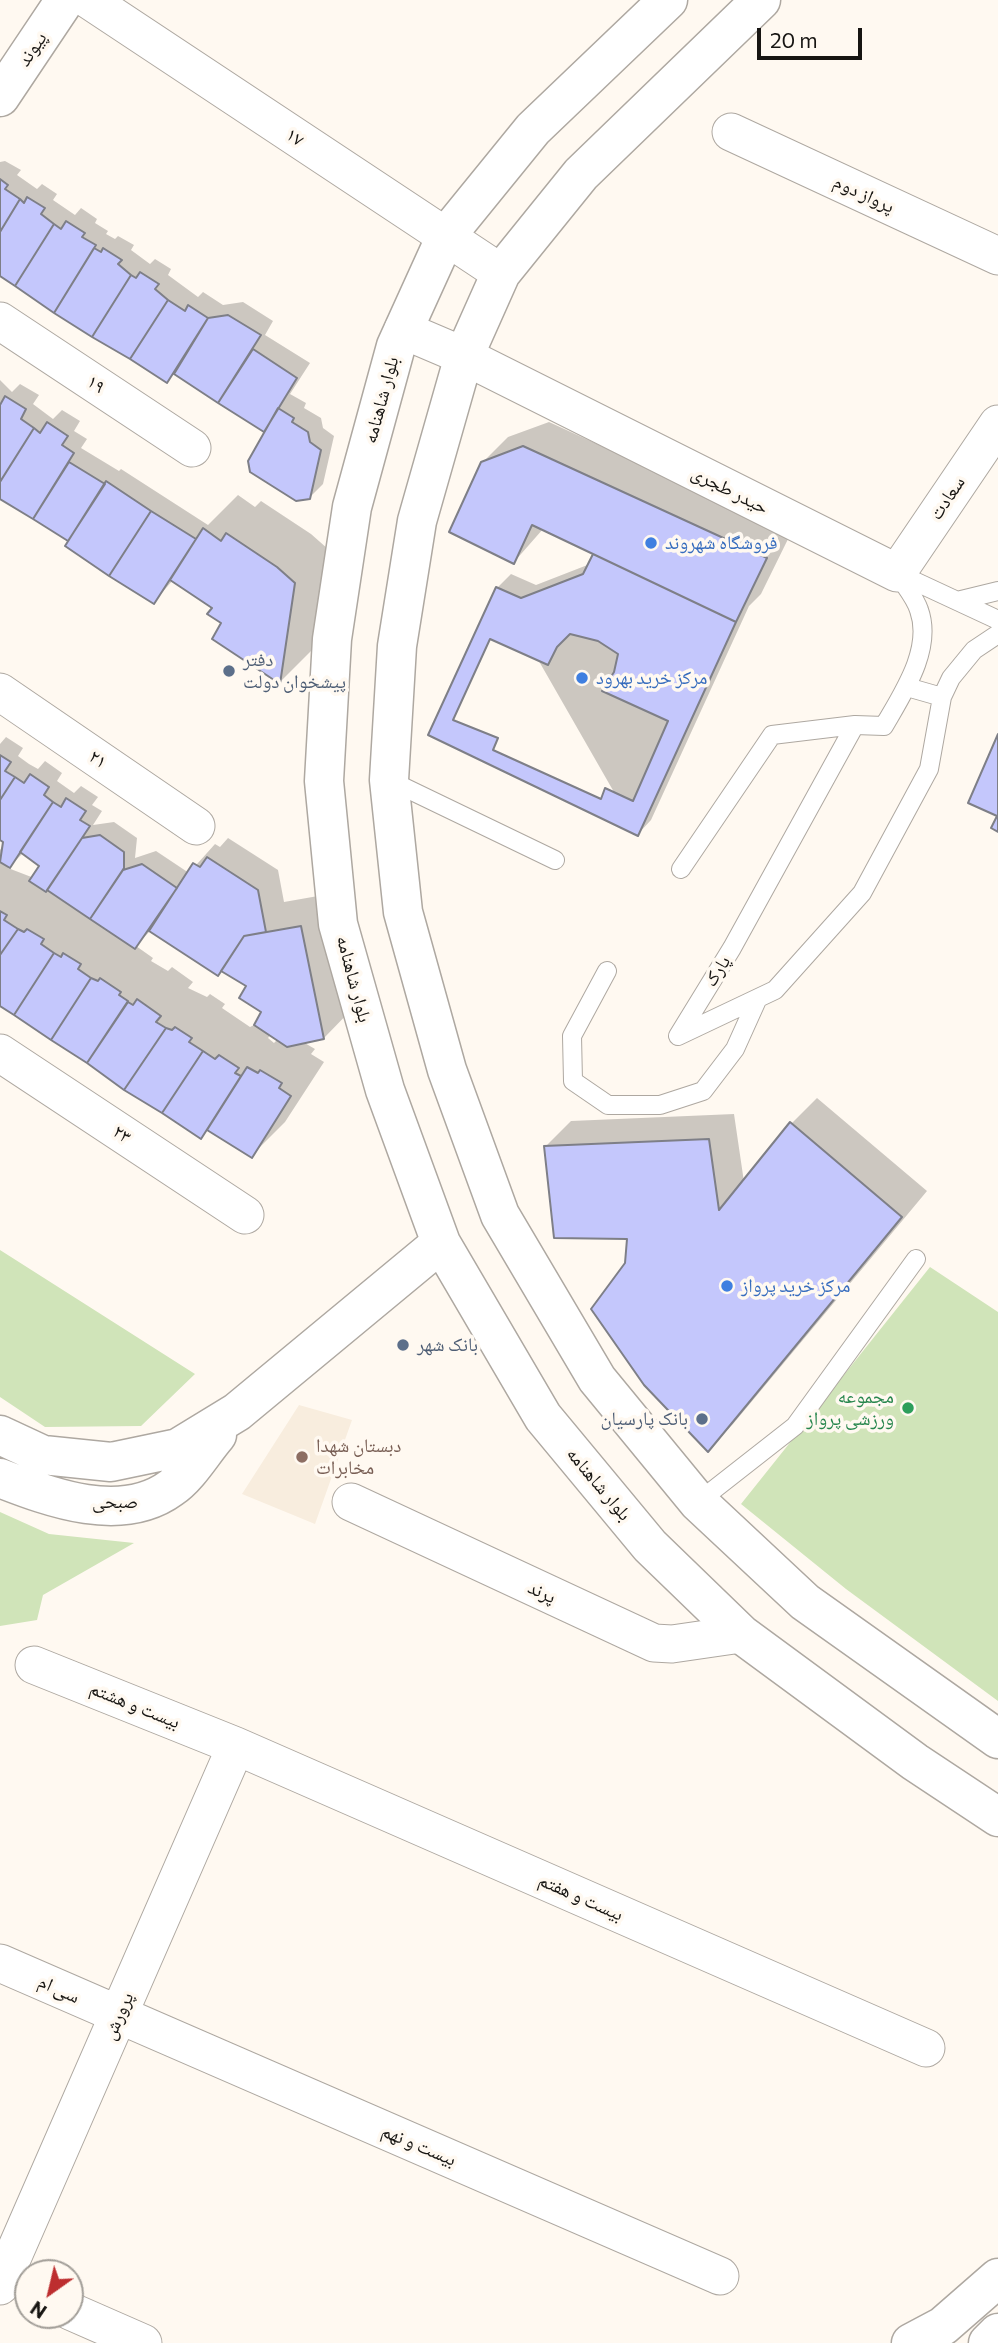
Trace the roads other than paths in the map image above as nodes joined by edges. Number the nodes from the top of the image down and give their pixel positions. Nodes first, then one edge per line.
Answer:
1 (65, 0) edge
2 (89, 0) edge
3 (668, 0) edge
4 (761, 0) edge
5 (0, 97) edge
6 (731, 132) dead end
7 (446, 236) junction
8 (998, 256) edge
9 (501, 273) junction
10 (0, 321) edge
11 (403, 330) junction
12 (464, 356) junction
13 (998, 424) edge
14 (192, 448) dead end
15 (897, 573) junction
16 (998, 591) edge
17 (957, 601) junction
18 (998, 620) edge
19 (998, 634) edge
20 (907, 687) junction
21 (0, 691) edge
22 (942, 697) junction
23 (855, 725) junction
24 (389, 780) junction
25 (196, 826) dead end
26 (555, 860) dead end
27 (681, 869) dead end
28 (607, 971) dead end
29 (758, 998) junction
30 (0, 1053) edge
31 (245, 1215) dead end
32 (441, 1243) junction
33 (916, 1259) dead end
34 (236, 1412) junction
35 (0, 1435) edge
36 (0, 1478) edge
37 (351, 1502) dead end
38 (698, 1502) junction
39 (741, 1634) junction
40 (34, 1665) dead end
41 (998, 1739) edge
42 (236, 1746) junction
43 (998, 1817) edge
44 (0, 1963) edge
45 (118, 2015) junction
46 (926, 2048) dead end
47 (720, 2276) dead end
48 (998, 2278) edge
49 (7, 2285) edge
50 (84, 2317) edge
51 (998, 2333) edge
52 (143, 2343) edge
53 (911, 2343) edge
54 (988, 2343) edge

1 - 5 main road, پیوند
2 - 7 street, ۱۷
3 - 7 main road, بلوار شاهنامه
4 - 9 main road
6 - 8 street, پرواز دوم
7 - 9 street, ۱۷
7 - 11 main road, بلوار شاهنامه
9 - 12 main road
10 - 14 street, ۱۹
11 - 12 street, حیدر طجری
11 - 32 main road, بلوار شاهنامه
12 - 15 street, حیدر طجری
12 - 24 main road
13 - 15 street, سعادت
15 - 17 lane, حیدر طجری
15 - 20 lane
16 - 17 lane
17 - 18 lane, حیدر طجری
19 - 22 lane
20 - 22 lane
20 - 23 lane
21 - 25 street, ۲۱
22 - 29 lane, پارک
23 - 27 lane
23 - 29 lane, پارک
24 - 26 lane
24 - 38 main road
28 - 29 lane
30 - 31 street, ۲۳
32 - 34 main road, صبحی
32 - 39 main road, بلوار شاهنامه
33 - 38 lane
34 - 35 main road, صبحی
34 - 36 main road, صبحی
37 - 39 street, پرند
38 - 41 main road
39 - 43 main road, بلوار شاهنامه
40 - 42 street, بیست و هشتم
42 - 45 street, پرورش
42 - 46 street, بیست و هفتم
44 - 45 street, سی ام
45 - 47 street, بیست و نهم
45 - 49 street, پرورش
48 - 53 main road
50 - 52 street
51 - 54 main road

